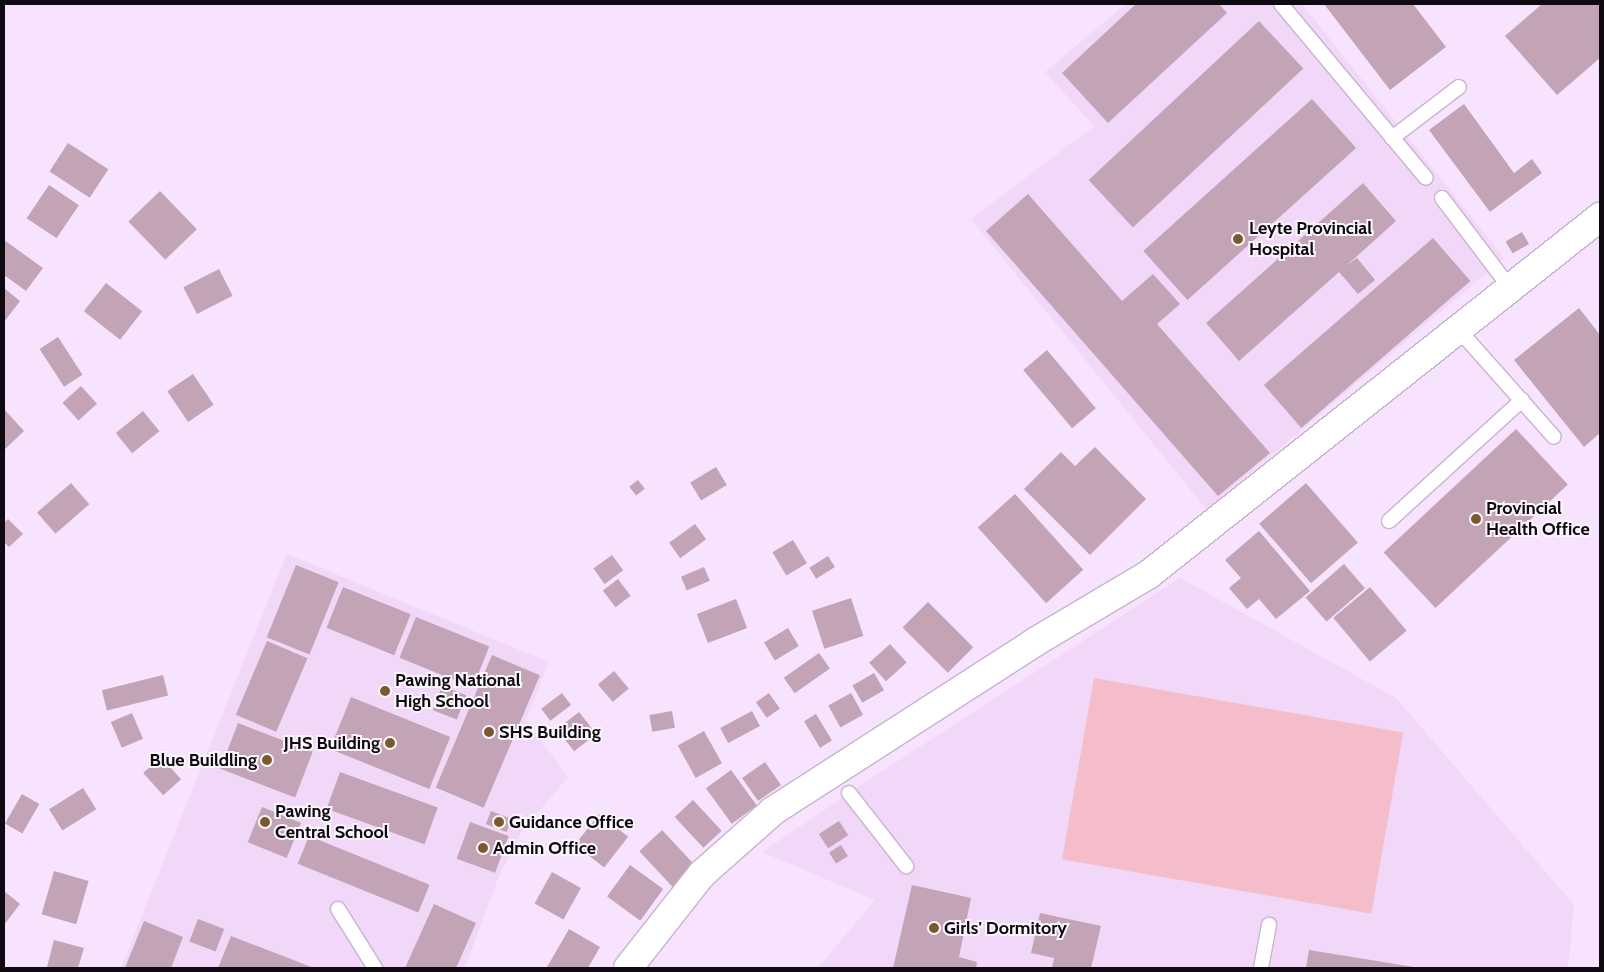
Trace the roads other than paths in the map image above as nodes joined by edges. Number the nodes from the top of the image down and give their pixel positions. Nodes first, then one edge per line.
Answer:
1 (1281, 4) edge
2 (1460, 87) dead end
3 (1392, 138) junction
4 (1426, 178) dead end
5 (1442, 198) dead end
6 (1600, 217) edge
7 (1510, 288) junction
8 (1458, 329) junction
9 (1522, 400) junction
10 (1554, 437) dead end
11 (1389, 521) dead end
12 (849, 793) dead end
13 (906, 866) dead end
14 (338, 909) dead end
15 (1269, 925) dead end
16 (375, 968) edge
17 (628, 968) edge
18 (1261, 968) edge

1 - 3 lane
2 - 3 lane
3 - 4 lane
5 - 7 lane
6 - 7 street
7 - 8 street
8 - 9 lane
8 - 17 street
9 - 10 lane
9 - 11 lane
12 - 13 lane
14 - 16 lane
15 - 18 lane

